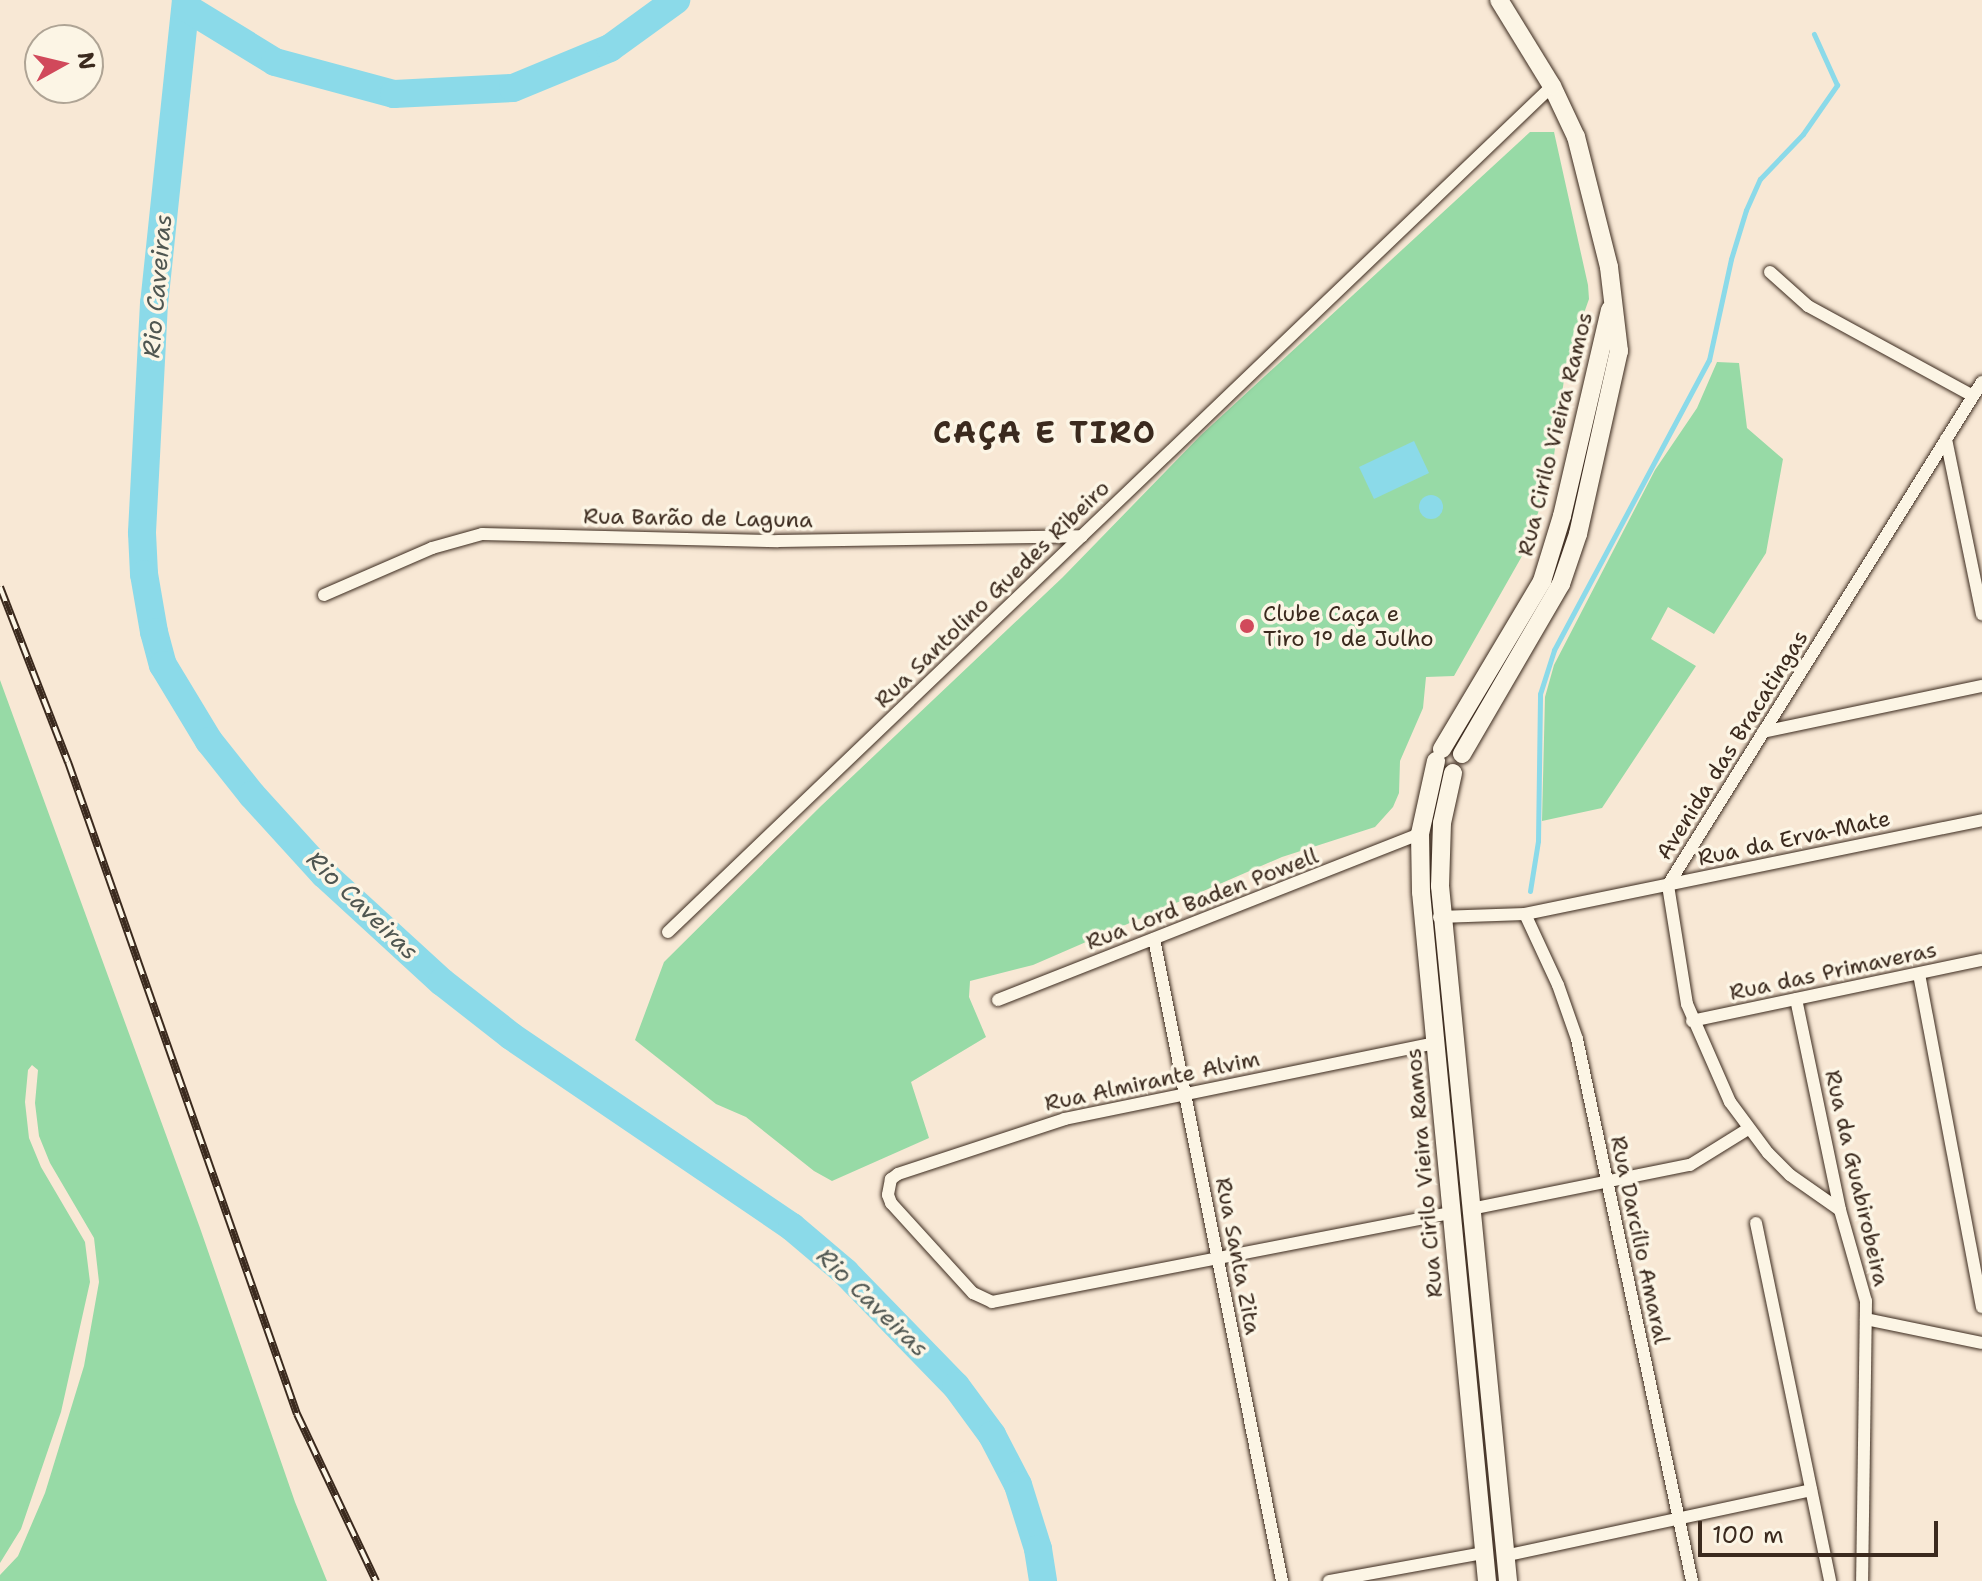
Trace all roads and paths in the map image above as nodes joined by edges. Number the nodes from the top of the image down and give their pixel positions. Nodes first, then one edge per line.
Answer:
1 (1499, 0) edge
2 (1552, 86) junction
3 (1770, 272) dead end
4 (1614, 295) junction
5 (1982, 382) edge
6 (1973, 396) junction
7 (1946, 439) junction
8 (1082, 536) junction
9 (324, 595) dead end
10 (1982, 614) edge
11 (1982, 686) edge
12 (1763, 732) junction
13 (1462, 754) junction
14 (1439, 755) junction
15 (1453, 773) junction
16 (1982, 820) edge
17 (1420, 834) junction
18 (1668, 885) junction
19 (1525, 914) junction
20 (1424, 917) junction
21 (1443, 917) junction
22 (668, 932) dead end
23 (1154, 939) junction
24 (1982, 960) edge
25 (1919, 974) junction
26 (1796, 999) junction
27 (998, 1000) dead end
28 (1692, 1021) junction
29 (1435, 1043) junction
30 (1185, 1093) junction
31 (1748, 1129) junction
32 (1607, 1182) junction
33 (1471, 1209) junction
34 (1840, 1210) junction
35 (1451, 1213) junction
36 (1756, 1223) dead end
37 (1218, 1259) junction
38 (1982, 1307) edge
39 (1866, 1319) junction
40 (1982, 1343) edge
41 (1811, 1490) junction
42 (1678, 1519) junction
43 (1483, 1553) junction
44 (1504, 1556) junction
45 (1282, 1581) edge
46 (1329, 1581) edge
47 (1487, 1581) edge
48 (1508, 1581) edge
49 (1692, 1581) edge
50 (1830, 1581) edge
51 (1862, 1581) edge

1 - 2 main road, Rua Cirilo Vieira Ramos
2 - 4 main road, Rua Cirilo Vieira Ramos
2 - 8 street, Rua Santolino Guedes Ribeiro
3 - 6 street
4 - 13 main road, Rua Cirilo Vieira Ramos
4 - 14 main road, Rua Cirilo Vieira Ramos
5 - 6 street, Avenida das Bracatingas
6 - 7 street, Avenida das Bracatingas
7 - 10 street
7 - 12 street, Avenida das Bracatingas
8 - 9 street, Rua Barão de Laguna
8 - 22 street, Rua Santolino Guedes Ribeiro
11 - 12 street
12 - 18 street, Avenida das Bracatingas
13 - 14 main road
13 - 15 main road
14 - 15 main road
14 - 17 main road, Rua Cirilo Vieira Ramos
15 - 21 main road, Rua Cirilo Vieira Ramos
16 - 18 street, Rua da Erva-Mate
17 - 20 main road, Rua Cirilo Vieira Ramos
17 - 23 street, Rua Lord Baden Powell
18 - 19 street, Rua da Erva-Mate
18 - 28 street, Avenida das Bracatingas
19 - 21 street, Rua da Erva-Mate
19 - 32 street, Rua Darcílio Amaral
20 - 21 street, Rua da Erva-Mate
20 - 29 main road, Rua Cirilo Vieira Ramos
21 - 33 main road, Rua Cirilo Vieira Ramos
23 - 27 street, Rua Lord Baden Powell
23 - 30 street, Rua Santa Zita
24 - 25 street, Rua das Primaveras
25 - 26 street, Rua das Primaveras
25 - 38 street
26 - 28 street, Rua das Primaveras
26 - 34 street, Rua da Guabirobeira
28 - 31 street, Avenida das Bracatingas
29 - 30 street, Rua Almirante Alvim
29 - 35 main road, Rua Cirilo Vieira Ramos
30 - 37 street, Rua Santa Zita
30 - 37 street, Rua Almirante Alvim
31 - 32 street
31 - 34 street, Avenida das Bracatingas
32 - 33 street
32 - 42 street, Rua Darcílio Amaral
33 - 44 main road, Rua Cirilo Vieira Ramos
34 - 39 street, Rua da Guabirobeira
35 - 37 street
35 - 43 main road, Rua Cirilo Vieira Ramos
36 - 41 street
37 - 45 street, Rua Santa Zita
39 - 40 street
39 - 51 street, Rua da Guabirobeira
41 - 42 street
41 - 50 street
42 - 44 street
42 - 49 street, Rua Darcílio Amaral
43 - 46 street
43 - 47 main road, Rua Cirilo Vieira Ramos
44 - 48 main road, Rua Cirilo Vieira Ramos

